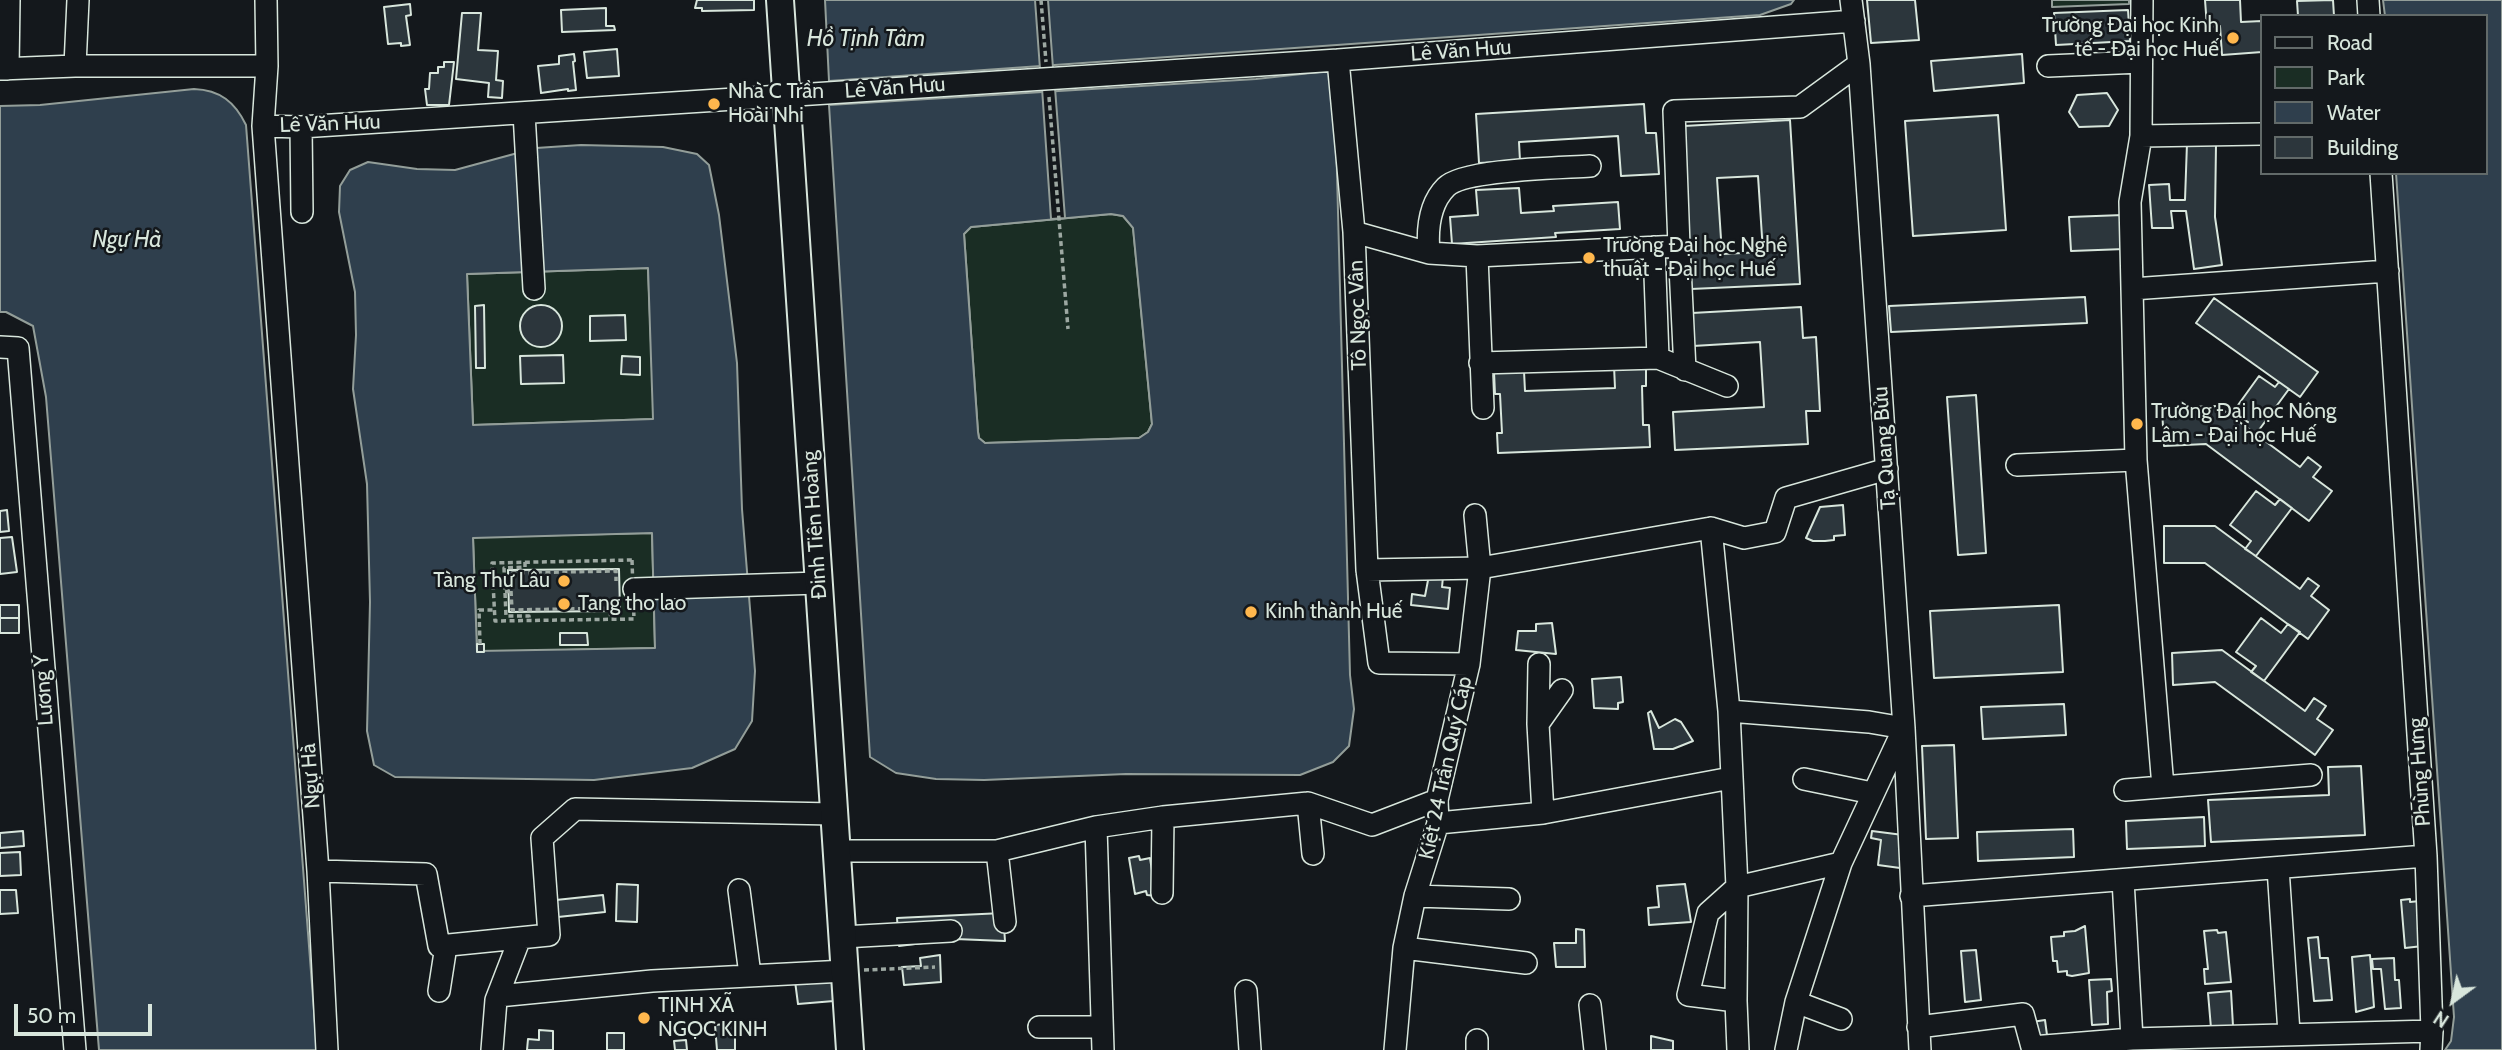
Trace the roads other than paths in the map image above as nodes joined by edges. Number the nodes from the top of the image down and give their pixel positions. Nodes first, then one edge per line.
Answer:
1 (9, 0) edge
2 (78, 0) edge
3 (266, 0) edge
4 (780, 0) edge
5 (2141, 0) edge
6 (1853, 11) edge
7 (1338, 60) junction
8 (2141, 62) junction
9 (1859, 64) junction
10 (75, 66) junction
11 (267, 66) junction
12 (2048, 66) dead end
13 (4, 69) edge
14 (786, 96) junction
15 (524, 113) junction
16 (263, 126) junction
17 (301, 127) junction
18 (2260, 134) edge
19 (2141, 136) junction
20 (1590, 166) dead end
21 (2381, 175) edge
22 (302, 212) dead end
23 (1354, 232) junction
24 (1679, 246) junction
25 (1654, 247) junction
26 (1429, 253) junction
27 (1477, 256) junction
28 (2388, 271) junction
29 (534, 289) dead end
30 (2132, 289) junction
31 (0, 347) edge
32 (1658, 358) junction
33 (1480, 363) junction
34 (1685, 370) junction
35 (1727, 386) dead end
36 (1483, 408) dead end
37 (2136, 460) junction
38 (2017, 465) dead end
39 (1887, 469) junction
40 (1475, 515) dead end
41 (1711, 528) junction
42 (1480, 568) junction
43 (1367, 570) junction
44 (819, 583) junction
45 (629, 589) road end
46 (1469, 664) junction
47 (1539, 664) dead end
48 (1562, 690) dead end
49 (1729, 711) junction
50 (1538, 724) junction
51 (1904, 728) junction
52 (2311, 775) dead end
53 (1731, 778) junction
54 (1804, 779) dead end
55 (2163, 787) junction
56 (2125, 790) dead end
57 (1872, 793) junction
58 (1437, 800) junction
59 (1308, 803) junction
60 (1543, 813) junction
61 (834, 814) junction
62 (1163, 817) junction
63 (1438, 822) junction
64 (1096, 827) junction
65 (837, 851) junction
66 (997, 851) junction
67 (1313, 854) dead end
68 (2426, 856) junction
69 (1841, 863) junction
70 (2278, 868) junction
71 (318, 871) junction
72 (2123, 880) junction
73 (1737, 887) junction
74 (739, 890) dead end
75 (1161, 893) dead end
76 (1415, 896) junction
77 (1911, 896) junction
78 (1509, 899) dead end
79 (1005, 922) dead end
80 (951, 931) dead end
81 (843, 937) junction
82 (520, 938) junction
83 (446, 946) junction
84 (1404, 948) junction
85 (1526, 963) dead end
86 (749, 967) dead end
87 (845, 971) junction
88 (439, 991) dead end
89 (1246, 991) dead end
90 (498, 996) junction
91 (1736, 1000) junction
92 (1796, 1002) junction
93 (1590, 1005) dead end
94 (1841, 1018) dead end
95 (1038, 1027) dead end
96 (1100, 1027) junction
97 (1918, 1027) junction
98 (2289, 1033) junction
99 (2132, 1040) junction
100 (2432, 1040) edge
101 (75, 1050) edge
102 (327, 1050) edge
103 (492, 1050) edge
104 (850, 1050) edge
105 (1103, 1050) edge
106 (1250, 1050) edge
107 (1395, 1050) edge
108 (1595, 1050) edge
109 (1738, 1050) edge
110 (1786, 1050) edge
111 (1920, 1050) edge

1 - 13 street
2 - 10 street
3 - 11 street, Lê Văn Hưu
4 - 14 main road, Đinh Tiên Hoàng
5 - 8 street
6 - 7 street, Lê Văn Hưu
6 - 9 street, Tạ Quang Bửu
7 - 14 street, Lê Văn Hưu
7 - 23 street, Tô Ngọc Vân
8 - 12 street
8 - 19 street
9 - 24 street
9 - 39 street, Tạ Quang Bửu
10 - 11 street
10 - 13 street
11 - 16 street, Lê Văn Hưu
14 - 15 street, Lê Văn Hưu
14 - 44 main road, Đinh Tiên Hoàng
15 - 17 street, Lê Văn Hưu
15 - 29 street
16 - 17 street, Lê Văn Hưu
16 - 71 street, Ngự Hà
17 - 22 street
18 - 19 street
19 - 30 street
20 - 26 street
21 - 28 street, Phùng Hưng
23 - 26 street
23 - 43 street, Tô Ngọc Vân
24 - 25 street
24 - 34 street
25 - 27 street
25 - 32 street
26 - 27 street
27 - 33 street
28 - 30 street
28 - 68 street, Phùng Hưng
30 - 37 street
31 - 101 street, Lương Y
32 - 33 street
32 - 34 street
33 - 36 street
34 - 35 street
37 - 38 street
37 - 55 street
39 - 41 street
39 - 51 street, Tạ Quang Bửu
40 - 42 street, Kiệt 24 Trần Quý Cáp
41 - 42 street
41 - 49 street
42 - 43 street
42 - 46 street, Kiệt 24 Trần Quý Cáp
43 - 46 street, Tô Ngọc Vân
44 - 45 street
44 - 61 main road, Đinh Tiên Hoàng
46 - 58 street, Kiệt 24 Trần Quý Cáp
47 - 50 street
48 - 50 street
49 - 51 street
49 - 53 street
50 - 60 street
51 - 57 street
51 - 77 street, Tạ Quang Bửu
52 - 55 street
53 - 60 street
53 - 73 street
54 - 57 street
55 - 56 street
57 - 69 street
58 - 59 street
58 - 63 street, Kiệt 24 Trần Quý Cáp
59 - 62 street
59 - 67 street
60 - 63 street
61 - 65 main road, Đinh Tiên Hoàng
61 - 82 street
62 - 64 street
62 - 75 street
63 - 76 street, Kiệt 24 Trần Quý Cáp
64 - 66 street
64 - 96 street
65 - 66 street
65 - 81 main road, Đinh Tiên Hoàng
66 - 79 street
68 - 70 street, Phùng Hưng
68 - 100 street
69 - 73 street
69 - 92 street
70 - 72 street, Phùng Hưng
70 - 98 street
71 - 83 street
71 - 102 street, Ngự Hà
72 - 77 street, Phùng Hưng
72 - 99 street
73 - 91 street
73 - 91 street
74 - 86 street
76 - 78 street
76 - 84 street, Kiệt 24 Trần Quý Cáp
77 - 97 street, Tạ Quang Bửu
80 - 81 street
81 - 87 main road, Đinh Tiên Hoàng
82 - 83 street
82 - 90 street
83 - 88 street
84 - 85 street
84 - 107 street, Kiệt 24 Trần Quý Cáp
87 - 90 street
87 - 104 main road, Đinh Tiên Hoàng
89 - 106 street
90 - 103 street
91 - 109 street
92 - 94 street
92 - 110 street
93 - 108 street
95 - 96 street
96 - 105 street
97 - 99 street
97 - 111 street, Tạ Quang Bửu
98 - 99 street
98 - 100 street

